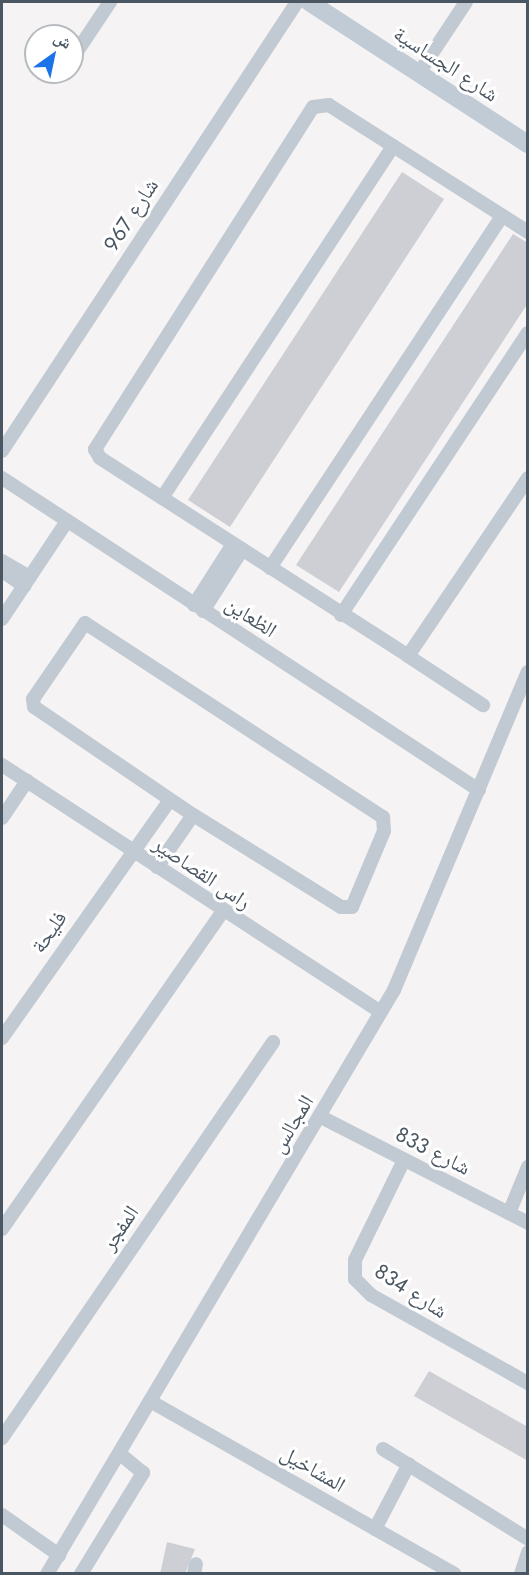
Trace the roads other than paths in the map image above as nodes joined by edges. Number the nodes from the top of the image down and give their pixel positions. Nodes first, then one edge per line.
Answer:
1 (110, 2) edge
2 (297, 2) edge
3 (309, 2) edge
4 (466, 2) edge
5 (84, 41) edge
6 (419, 73) junction
7 (528, 144) edge
8 (393, 146) junction
9 (502, 216) junction
10 (528, 232) edge
11 (528, 333) edge
12 (2, 451) edge
13 (2, 478) edge
14 (528, 478) edge
15 (162, 498) junction
16 (67, 521) junction
17 (238, 547) junction
18 (2, 561) edge
19 (270, 568) junction
20 (2, 571) edge
21 (27, 582) junction
22 (199, 608) junction
23 (341, 615) junction
24 (2, 619) edge
25 (408, 656) junction
26 (528, 672) edge
27 (483, 705) dead end
28 (2, 765) edge
29 (27, 781) junction
30 (479, 790) junction
31 (170, 800) junction
32 (193, 815) junction
33 (2, 818) edge
34 (134, 852) junction
35 (157, 867) junction
36 (222, 912) junction
37 (381, 1012) junction
38 (2, 1038) edge
39 (273, 1042) dead end
40 (321, 1117) junction
41 (404, 1160) junction
42 (528, 1167) edge
43 (509, 1213) junction
44 (528, 1223) edge
45 (2, 1229) edge
46 (528, 1383) edge
47 (150, 1401) junction
48 (2, 1438) edge
49 (383, 1449) dead end
50 (119, 1453) junction
51 (410, 1464) junction
52 (2, 1515) edge
53 (375, 1529) junction
54 (528, 1539) edge
55 (528, 1552) edge
56 (58, 1555) junction
57 (432, 1568) edge
58 (452, 1573) edge
59 (47, 1574) edge
60 (81, 1574) edge
61 (521, 1574) edge

1 - 5 street
2 - 12 street, شارع 967
3 - 6 street, شارع الجساسية
4 - 6 street
6 - 7 street, شارع الجساسية
8 - 9 street
8 - 15 street
8 - 15 street
9 - 10 street
9 - 19 street
11 - 23 street
13 - 16 street, الظعاين
14 - 25 street
15 - 17 street
16 - 21 street
16 - 22 street, الظعاين
17 - 19 street
17 - 22 street
18 - 21 street
19 - 23 street
20 - 21 street
21 - 24 street
22 - 30 street, الظعاين
23 - 25 street
25 - 27 street
26 - 30 street, المجالس
28 - 29 street, راس القصاصير
29 - 33 street
29 - 34 street, راس القصاصير
30 - 37 street, المجالس
31 - 32 street
31 - 32 street
31 - 34 street, فليحة
32 - 35 street
34 - 35 street, راس القصاصير
34 - 38 street, فليحة
35 - 36 street, راس القصاصير
36 - 37 street, راس القصاصير
36 - 45 street
37 - 40 street, المجالس
39 - 48 street, المفجر
40 - 41 street, شارع 833
40 - 47 street, المجالس
41 - 43 street, شارع 833
41 - 46 street, شارع 834
42 - 43 street
43 - 44 street, شارع 833
47 - 50 street, المجالس
47 - 53 street, المشاخيل
49 - 51 street
50 - 56 street, المجالس
50 - 60 street
51 - 53 street
51 - 54 street
52 - 56 street
53 - 57 street, المشاخيل
55 - 61 street
56 - 59 street, المجالس
57 - 58 street, المشاخيل

